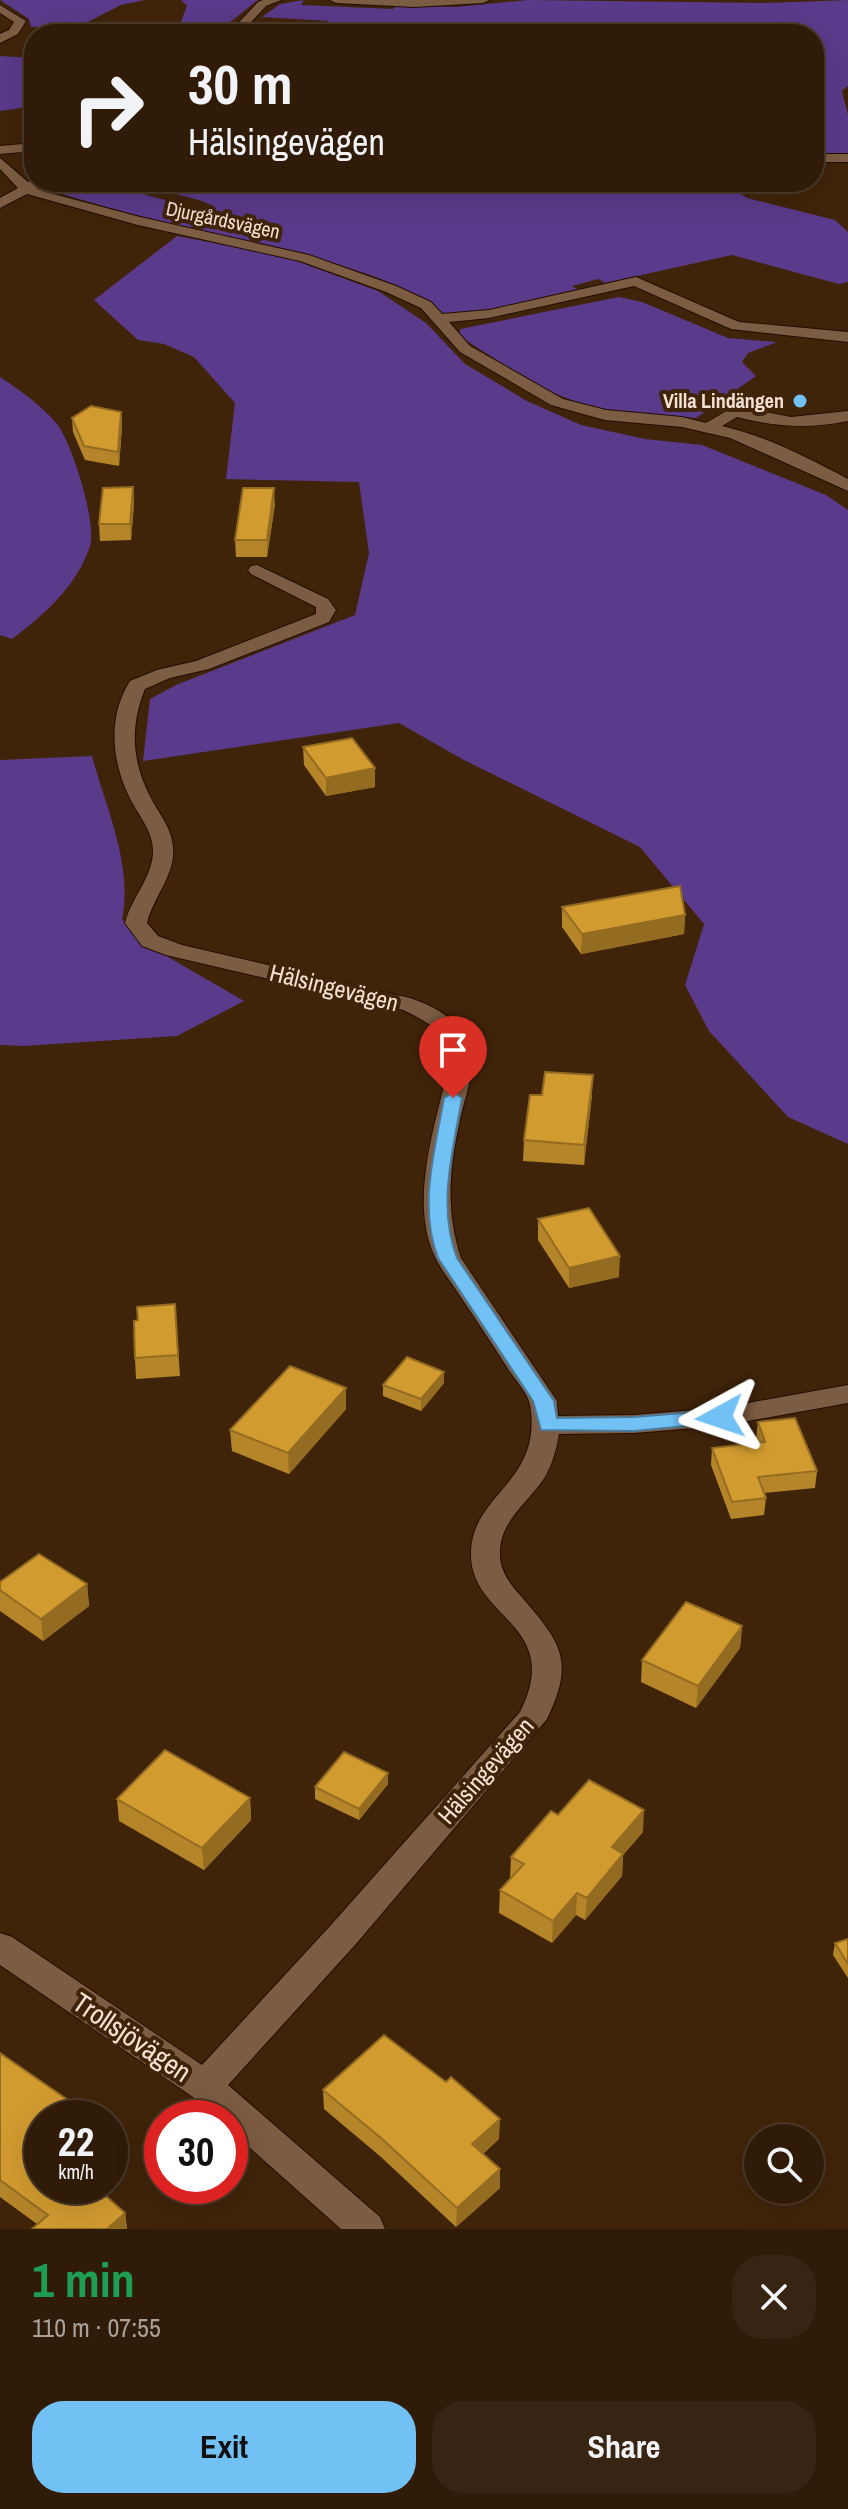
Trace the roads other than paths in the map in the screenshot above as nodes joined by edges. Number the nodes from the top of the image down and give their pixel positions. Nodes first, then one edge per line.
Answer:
1 (275, 0) edge
2 (336, 0) edge
3 (483, 0) edge
4 (0, 8) edge
5 (243, 24) edge
6 (0, 39) edge
7 (24, 148) edge
8 (0, 150) edge
9 (824, 158) edge
10 (848, 158) edge
11 (0, 162) edge
12 (24, 180) edge
13 (24, 190) edge
14 (50, 192) edge
15 (0, 204) edge
16 (438, 319) junction
17 (848, 337) edge
18 (848, 416) edge
19 (710, 427) junction
20 (848, 486) edge
21 (257, 570) dead end
22 (848, 1394) edge
23 (548, 1425) junction
24 (0, 1947) edge
25 (205, 2086) junction
26 (367, 2229) edge

1 - 5 street
2 - 3 street
4 - 6 street
7 - 8 street
9 - 10 street
11 - 12 street, Djurgårdsvägen
13 - 15 street
14 - 16 street, Djurgårdsvägen
16 - 17 street
16 - 19 street, Djurgårdsvägen
18 - 19 street
19 - 20 street, Djurgårdsvägen
21 - 23 street, Hälsingevägen
22 - 23 street
23 - 25 street, Hälsingevägen
24 - 25 street, Trollsjövägen
25 - 26 street, Trollsjövägen

